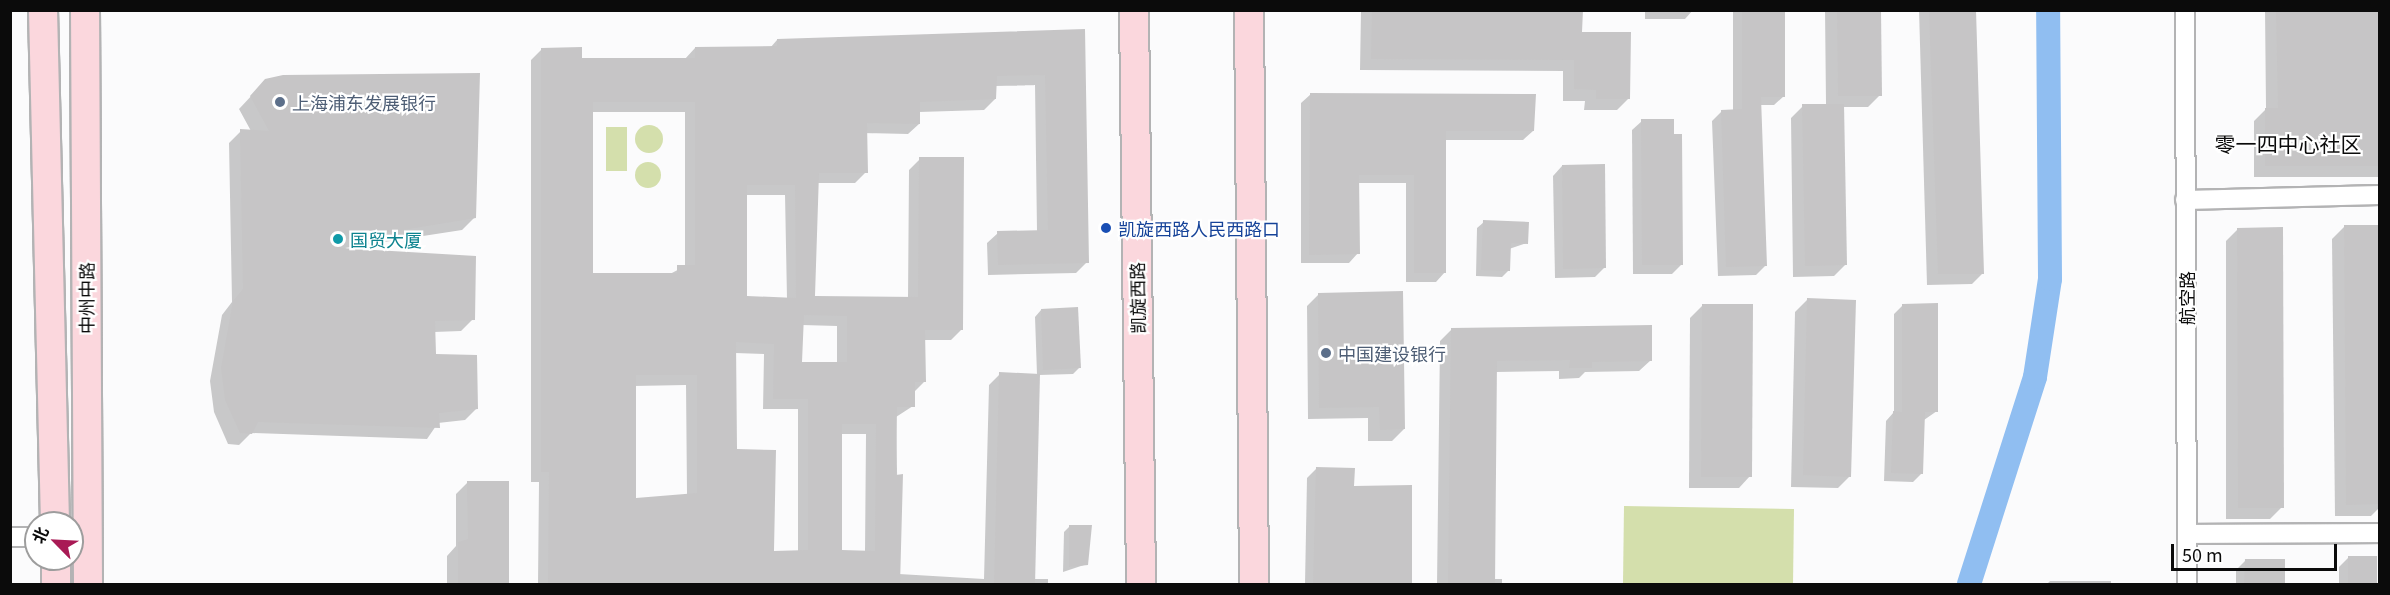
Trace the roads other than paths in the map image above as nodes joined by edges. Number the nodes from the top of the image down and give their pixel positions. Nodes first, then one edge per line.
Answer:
1 (43, 10) edge
2 (85, 10) edge
3 (1134, 10) edge
4 (1249, 10) edge
5 (2185, 10) edge
6 (2379, 195) edge
7 (2185, 200) junction
8 (55, 511) edge
9 (2379, 532) edge
10 (2187, 534) junction
11 (88, 585) edge
12 (1141, 585) edge
13 (1254, 585) edge
14 (2187, 585) edge

1 - 8 main road, 中州中路
2 - 11 main road, 中州中路
3 - 12 main road, 凯旋西路
4 - 13 main road
5 - 7 street, 航空路
6 - 7 street
7 - 10 street, 航空路
9 - 10 street
10 - 14 street, 航空路

